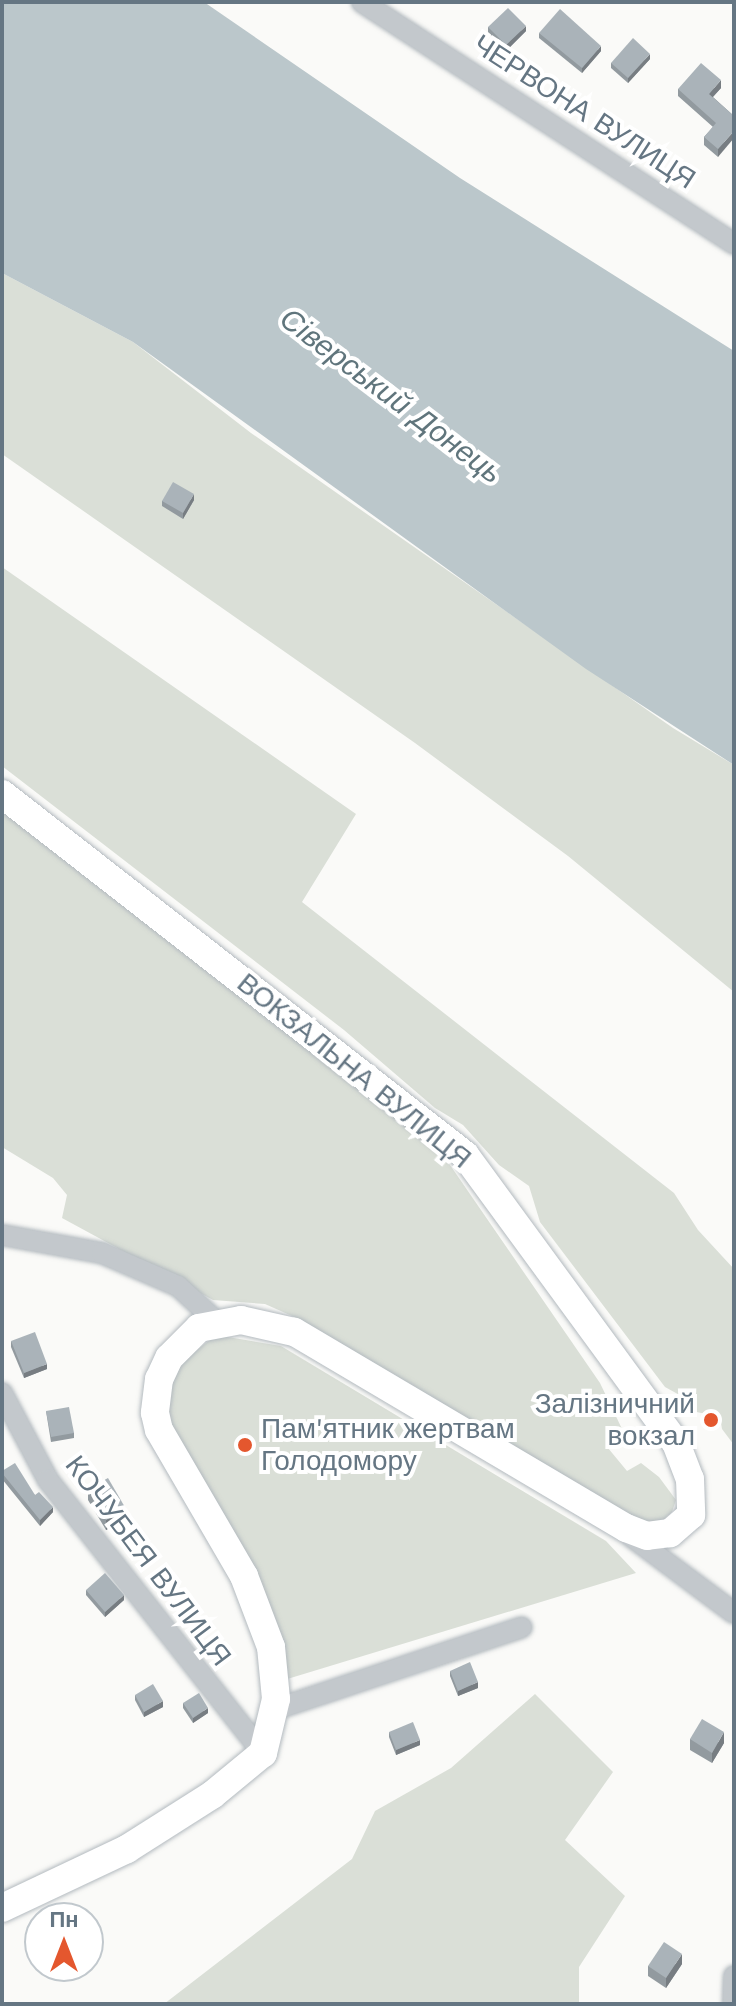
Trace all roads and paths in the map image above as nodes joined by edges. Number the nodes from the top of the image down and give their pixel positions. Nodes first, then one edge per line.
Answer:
1 (362, 2) edge
2 (734, 244) edge
3 (2, 794) edge
4 (2, 1235) edge
5 (217, 1322) junction
6 (2, 1393) edge
7 (599, 1513) junction
8 (734, 1613) edge
9 (522, 1627) dead end
10 (273, 1710) junction
11 (263, 1753) junction
12 (2, 1908) edge
13 (734, 1976) edge
14 (733, 2004) edge

1 - 2 street, ЧЕРВОНА ВУЛИЦЯ
3 - 7 main road, ВОКЗАЛЬНА ВУЛИЦЯ
4 - 5 street
5 - 7 main road
5 - 10 main road
6 - 11 street, КОЧУБЕЯ ВУЛИЦЯ
7 - 8 street
9 - 10 street
10 - 11 main road
11 - 12 main road
13 - 14 street

